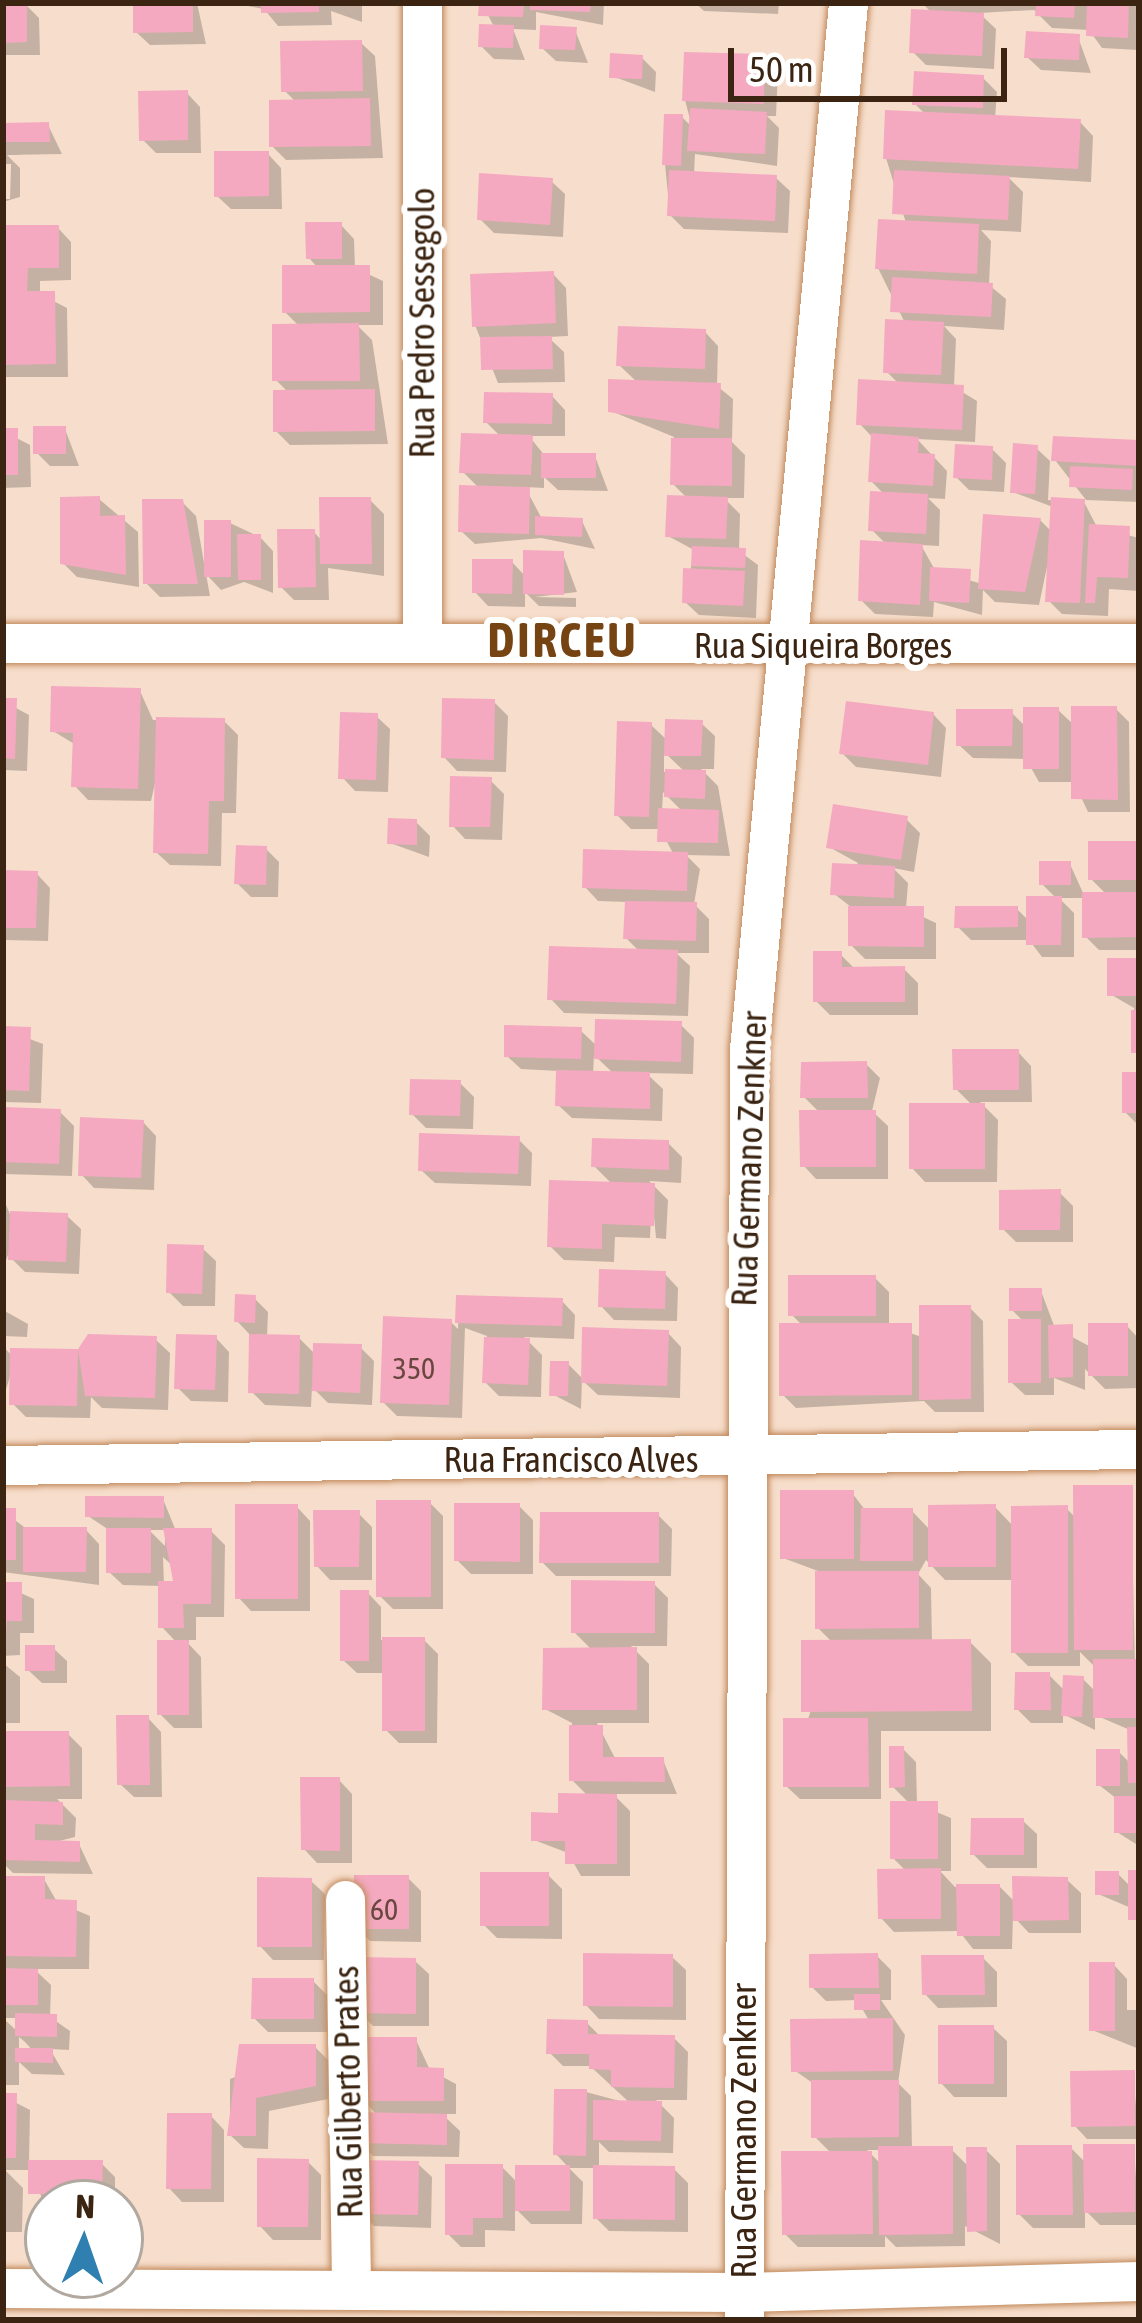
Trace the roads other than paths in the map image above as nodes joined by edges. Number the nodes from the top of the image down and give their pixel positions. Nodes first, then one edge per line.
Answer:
1 (422, 3) edge
2 (848, 3) edge
3 (3, 643) edge
4 (422, 643) junction
5 (1139, 643) edge
6 (779, 649) junction
7 (1139, 1449) edge
8 (742, 1459) junction
9 (3, 1465) edge
10 (345, 1900) dead end
11 (1139, 2281) edge
12 (351, 2283) junction
13 (3, 2288) edge
14 (186, 2302) edge
15 (744, 2306) edge

1 - 4 street, Rua Pedro Sessegolo
2 - 6 street, Rua Germano Zenkner
3 - 4 street, Rua Siqueira Borges
4 - 6 street, Rua Siqueira Borges
5 - 6 street, Rua Siqueira Borges
6 - 8 street, Rua Germano Zenkner
7 - 8 street, Rua Francisco Alves
8 - 9 street, Rua Francisco Alves
8 - 15 street, Rua Germano Zenkner
10 - 12 street, Rua Gilberto Prates
11 - 15 street
12 - 14 street
12 - 15 street
13 - 14 street

